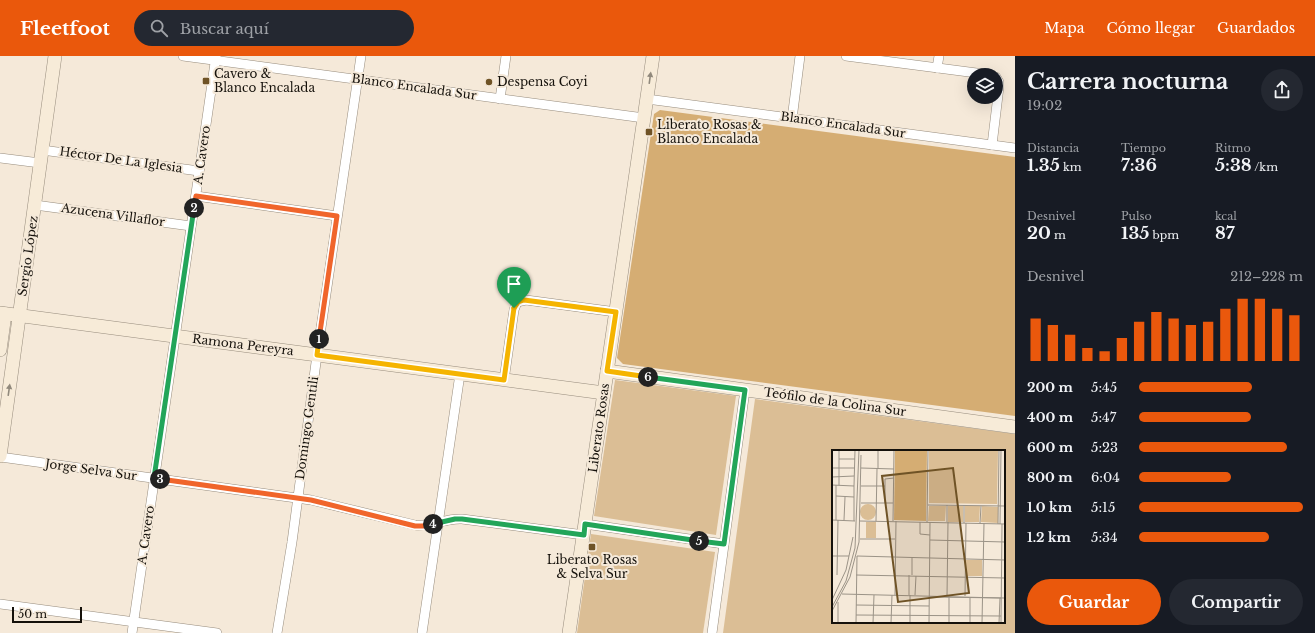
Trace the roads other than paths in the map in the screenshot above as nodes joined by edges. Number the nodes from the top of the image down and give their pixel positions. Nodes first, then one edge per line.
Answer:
1 (55, 56) edge
2 (183, 56) edge
3 (361, 56) edge
4 (506, 56) edge
5 (653, 56) edge
6 (800, 56) edge
7 (846, 56) edge
8 (939, 56) edge
9 (216, 58) edge
10 (937, 68) junction
11 (967, 72) edge
12 (357, 79) junction
13 (500, 98) junction
14 (647, 99) junction
15 (997, 104) edge
16 (644, 118) junction
17 (792, 119) junction
18 (992, 145) junction
19 (1015, 148) edge
20 (42, 150) junction
21 (0, 158) edge
22 (40, 163) junction
23 (199, 171) junction
24 (196, 196) junction
25 (35, 205) junction
26 (337, 216) junction
27 (191, 226) junction
28 (616, 312) junction
29 (2, 314) edge
30 (20, 316) junction
31 (175, 336) junction
32 (0, 350) edge
33 (317, 355) junction
34 (607, 371) junction
35 (460, 374) junction
36 (504, 380) junction
37 (745, 390) junction
38 (604, 393) junction
39 (1015, 427) edge
40 (0, 457) edge
41 (154, 478) junction
42 (298, 498) junction
43 (438, 523) junction
44 (584, 529) junction
45 (724, 544) junction
46 (0, 604) edge
47 (134, 622) junction
48 (132, 633) edge
49 (217, 633) edge
50 (277, 633) edge
51 (422, 633) edge
52 (569, 633) edge
53 (712, 633) edge

1 - 20 street, Sergio López
2 - 9 street, Blanco Encalada Sur
3 - 12 street, Domingo Gentili
4 - 13 street
14 -> 5 street, Liberato Rosas
6 - 17 street
7 - 10 street
8 - 10 street
9 - 12 street, Blanco Encalada Sur
9 - 23 street, A. Cavero
10 - 11 street
12 - 13 street, Blanco Encalada Sur
12 - 26 street, Domingo Gentili
13 - 16 street, Blanco Encalada Sur
14 - 16 street, Liberato Rosas
14 - 17 street, Blanco Encalada Sur
15 - 18 street
16 - 28 street, Liberato Rosas
17 - 18 street, Blanco Encalada Sur
18 - 19 street, Blanco Encalada Sur
20 - 22 street, Sergio López
20 - 23 street, Héctor De La Iglesia
21 - 22 street
22 - 25 street, Sergio López
23 - 24 street, A. Cavero
24 - 26 street
24 - 27 street, A. Cavero
25 - 27 street, Azucena Villaflor
25 - 30 street, Sergio López
26 - 33 street, Domingo Gentili
27 - 31 street, A. Cavero
28 - 34 street, Liberato Rosas
28 - 36 street
29 - 30 street, Ramona Pereyra
29 - 32 street
30 - 31 street, Ramona Pereyra
40 -> 30 street, Sergio López
31 - 33 street, Ramona Pereyra
31 - 41 street, A. Cavero
33 - 35 street, Ramona Pereyra
33 - 42 street, Domingo Gentili
34 - 37 street, Teófilo de la Colina Sur
34 - 38 street, Liberato Rosas
35 - 36 street, Ramona Pereyra
35 - 43 street
36 - 38 street, Ramona Pereyra
37 - 39 street, Teófilo de la Colina Sur
37 - 45 street
38 - 44 street, Liberato Rosas
40 - 41 street, Jorge Selva Sur
41 - 42 street, Jorge Selva Sur
41 - 47 street, A. Cavero
42 - 43 street, Jorge Selva Sur
42 - 50 street, Domingo Gentili
43 - 44 street, Jorge Selva Sur
43 - 51 street
44 - 45 street, Jorge Selva Sur
44 - 52 street, Liberato Rosas
45 - 53 street
46 - 47 street
47 - 48 street, A. Cavero
47 - 49 street

